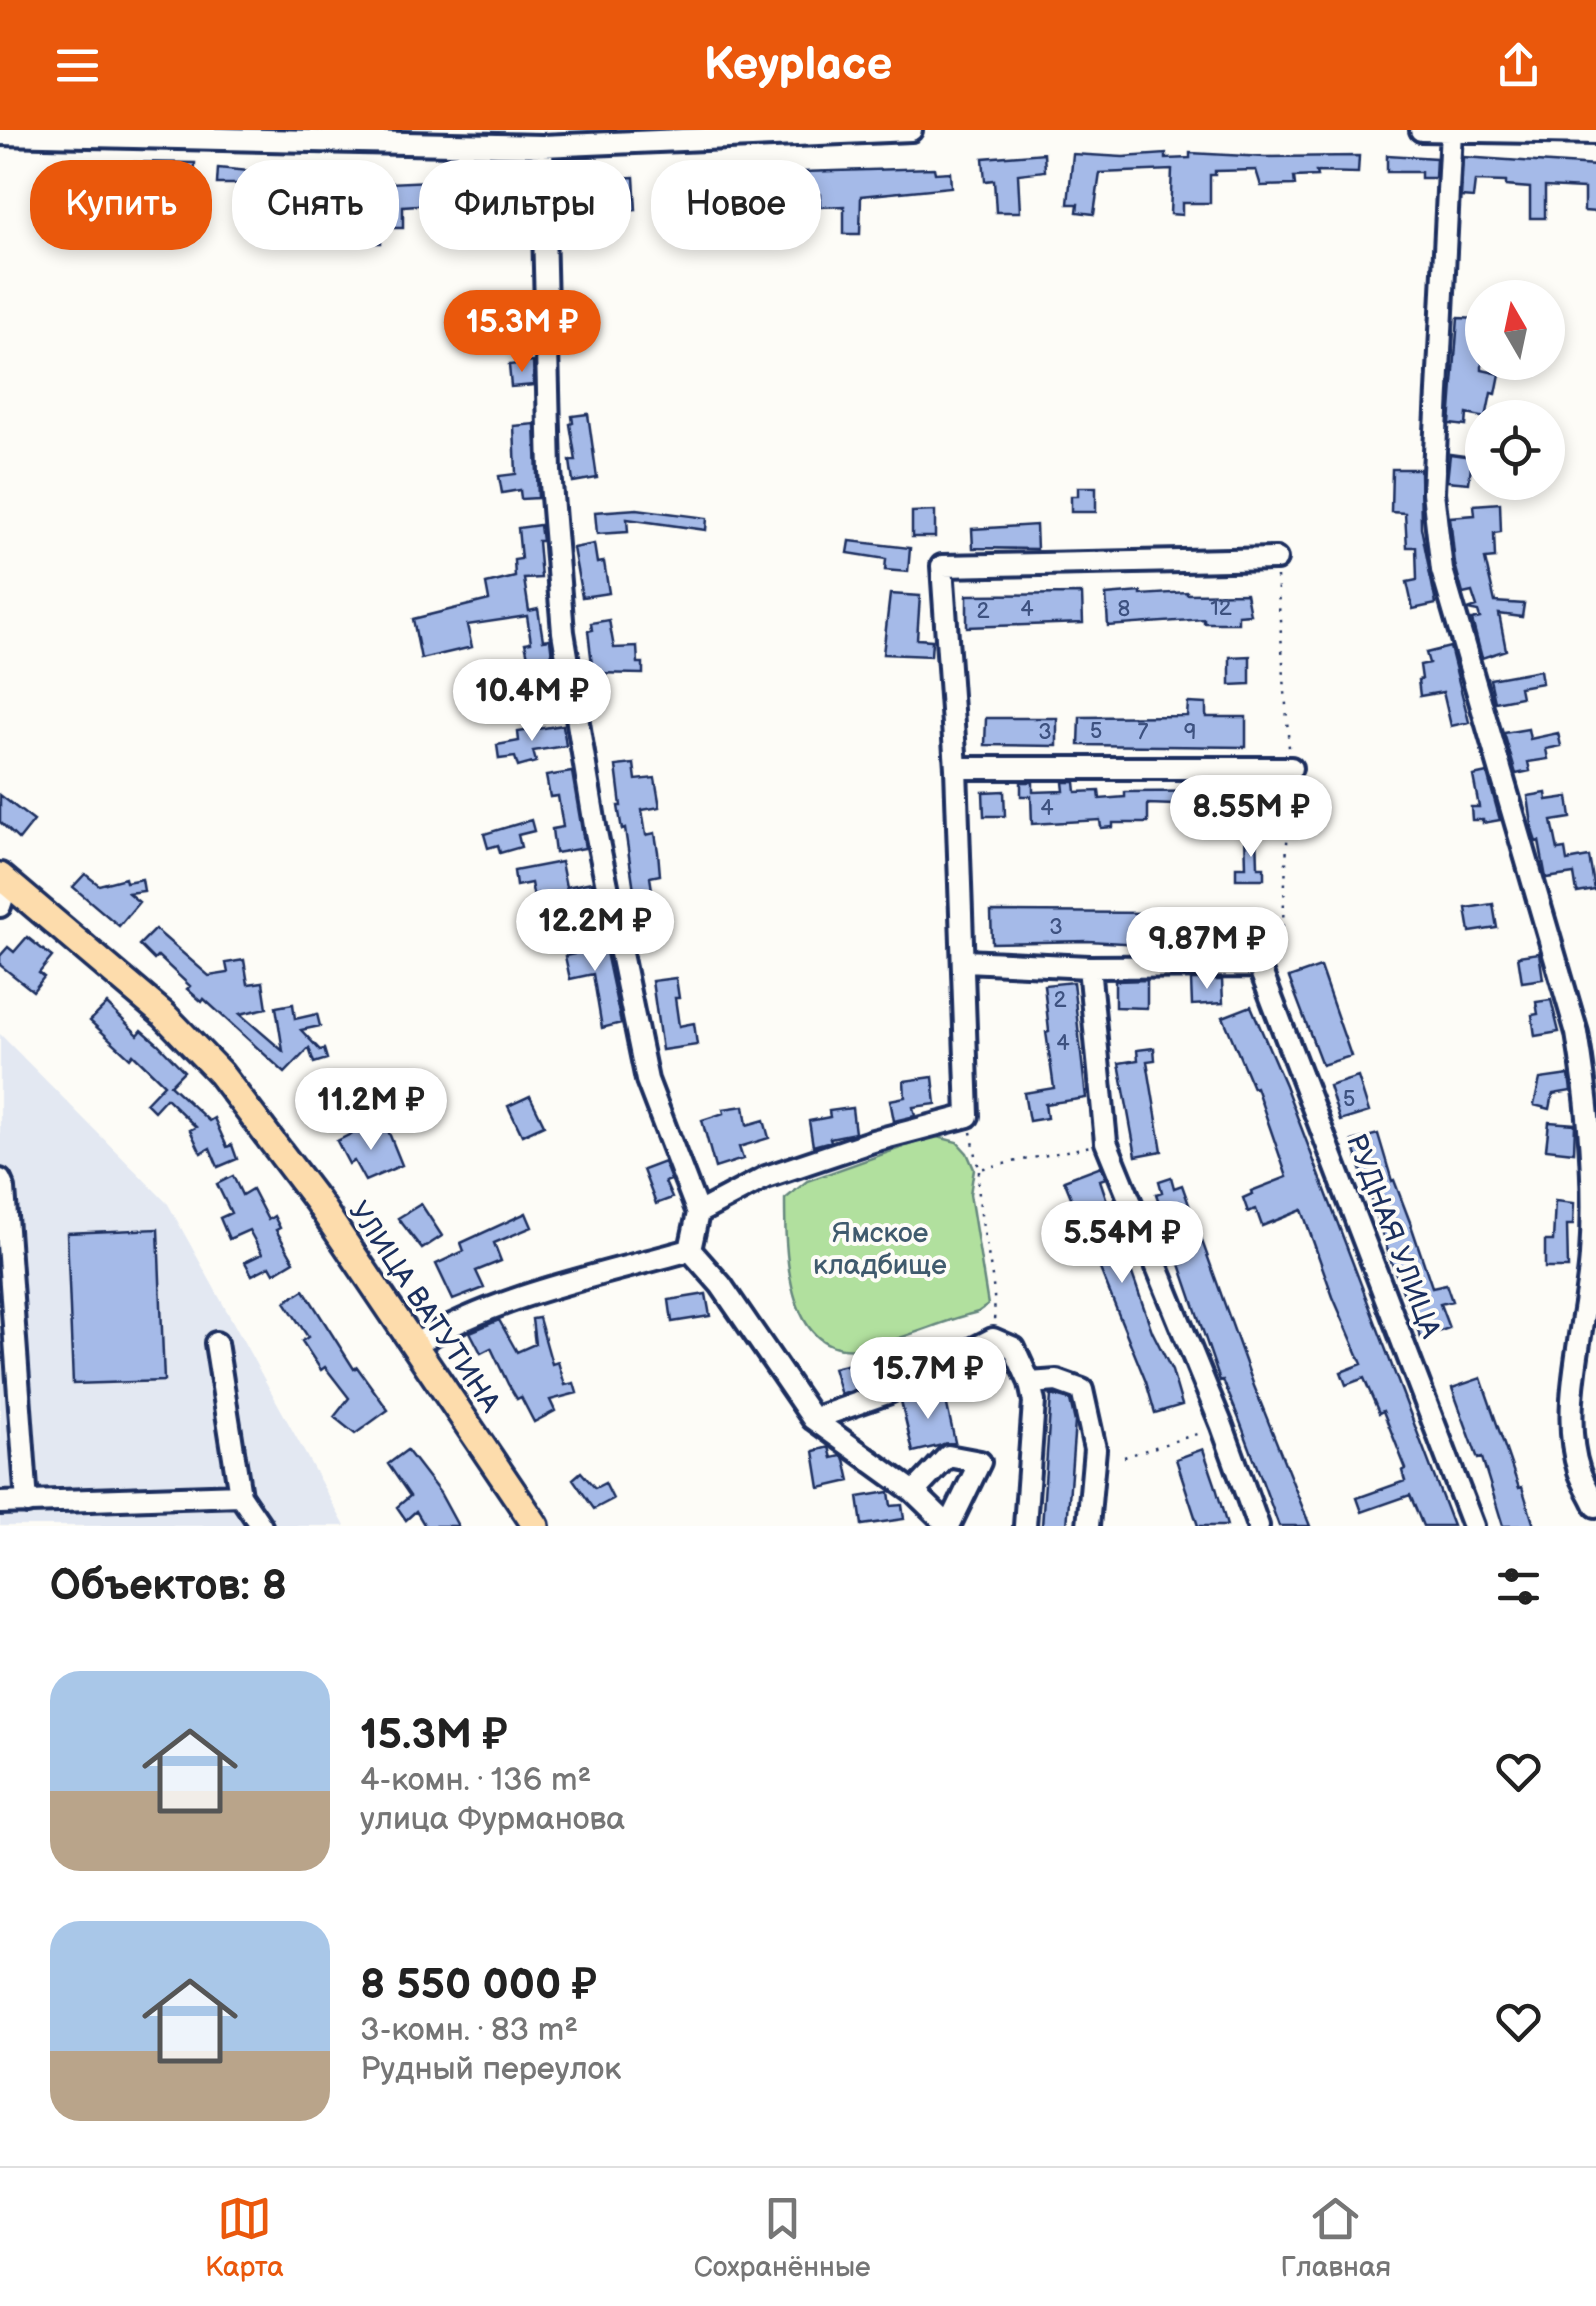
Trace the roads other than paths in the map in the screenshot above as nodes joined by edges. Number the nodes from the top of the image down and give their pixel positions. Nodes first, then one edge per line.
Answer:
1 (912, 130) edge
2 (1421, 130) edge
3 (1451, 131) edge
4 (1596, 133) edge
5 (0, 134) edge
6 (542, 146) junction
7 (1276, 560) road end
8 (956, 768) junction
9 (1290, 768) road end
10 (3, 888) edge
11 (964, 961) junction
12 (1089, 968) junction
13 (0, 1180) edge
14 (698, 1213) junction
15 (690, 1250) junction
16 (1594, 1258) edge
17 (216, 1343) dead end
18 (414, 1345) junction
19 (1030, 1382) junction
20 (813, 1420) junction
21 (914, 1492) junction
22 (240, 1495) junction
23 (26, 1503) junction
24 (0, 1504) edge
25 (1596, 1506) edge
26 (261, 1526) edge
27 (536, 1526) edge
28 (949, 1526) edge
29 (1026, 1526) edge
30 (1088, 1526) edge
31 (1258, 1526) edge
32 (1473, 1526) edge

1 - 6 street
2 - 3 street
3 - 4 street
3 - 16 street
5 - 6 street
6 - 14 street
7 - 8 street
8 - 9 street
8 - 11 street
10 - 18 main road, УЛИЦА ВАТУТИНА
11 - 12 street
11 - 14 street
12 - 31 street
12 - 32 street, РУДНАЯ УЛИЦА
13 - 23 street
14 - 15 street
15 - 18 street
15 - 20 street
16 - 25 street
17 - 22 street
18 - 27 main road, УЛИЦА ВАТУТИНА
19 - 20 street
19 - 29 street
19 - 30 street
20 - 21 street
21 - 28 street
21 - 28 street
22 - 23 street
22 - 26 street
23 - 24 street

